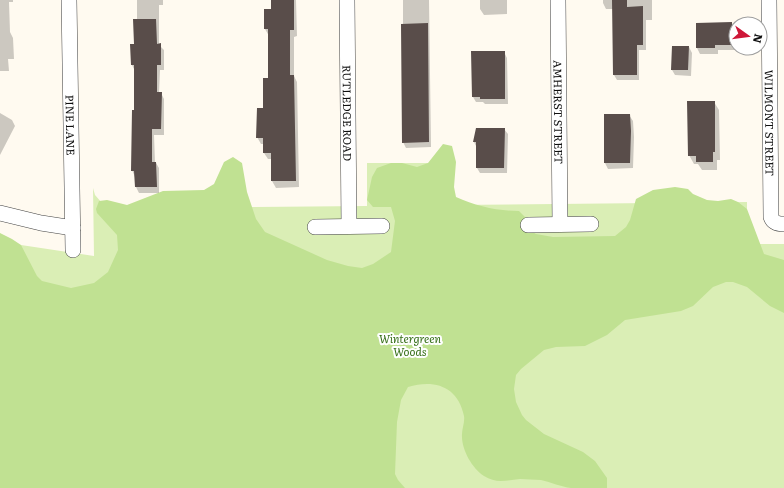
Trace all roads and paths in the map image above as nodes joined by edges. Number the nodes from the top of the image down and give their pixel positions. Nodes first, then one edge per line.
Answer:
1 (69, 0) edge
2 (347, 0) edge
3 (558, 0) edge
4 (769, 0) edge
5 (0, 213) edge
6 (779, 223) edge
7 (560, 224) junction
8 (591, 224) dead end
9 (528, 225) dead end
10 (315, 226) dead end
11 (349, 226) junction
12 (382, 226) dead end
13 (72, 228) junction
14 (73, 250) dead end

1 - 13 street, PINE LANE
2 - 11 street, RUTLEDGE ROAD
3 - 7 street, AMHERST STREET
4 - 6 street, WILMONT STREET
5 - 13 street
7 - 8 street
7 - 9 street
10 - 11 street
11 - 12 street
13 - 14 street, PINE LANE

